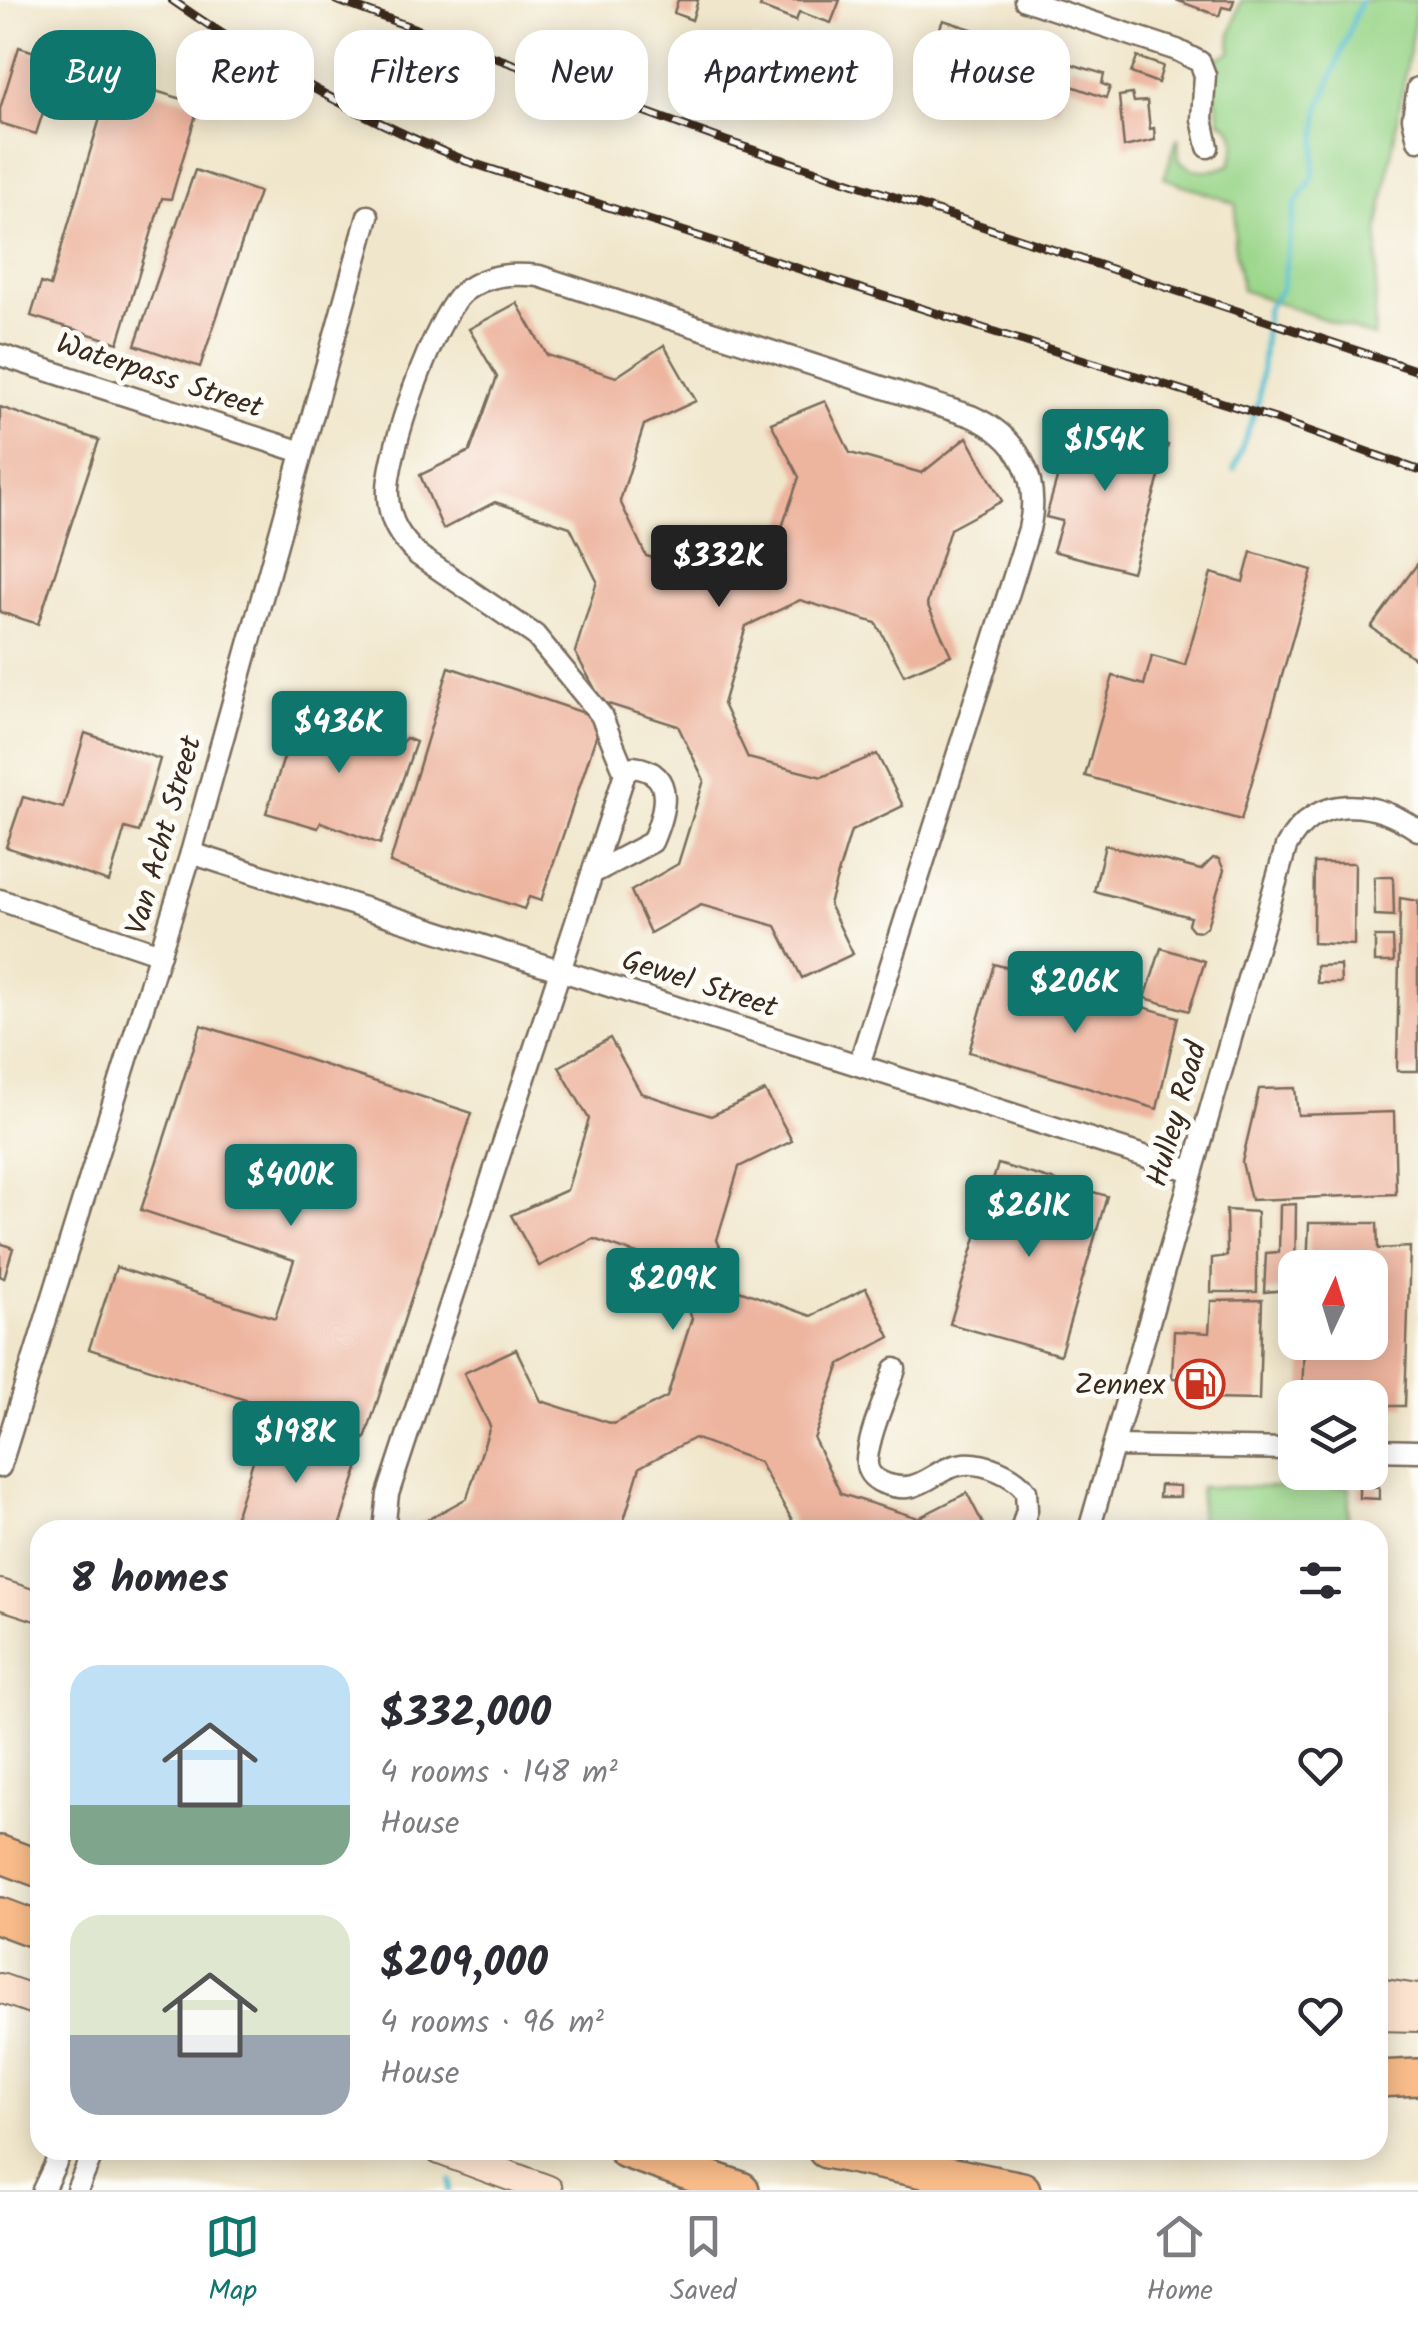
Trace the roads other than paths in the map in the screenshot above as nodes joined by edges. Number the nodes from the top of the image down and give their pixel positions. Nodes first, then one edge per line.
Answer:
1 (1025, 0) edge
2 (1418, 88) edge
3 (1417, 139) edge
4 (1208, 148) dead end
5 (368, 216) dead end
6 (0, 356) edge
7 (302, 452) junction
8 (625, 773) junction
9 (1418, 830) edge
10 (191, 853) junction
11 (592, 873) junction
12 (0, 900) edge
13 (160, 954) junction
14 (562, 970) junction
15 (858, 1065) junction
16 (1190, 1170) junction
17 (895, 1369) dead end
18 (1114, 1446) junction
19 (1278, 1449) edge
20 (1388, 1450) edge
21 (1418, 1451) edge
22 (0, 1467) edge
23 (385, 1520) edge
24 (1024, 1520) edge
25 (1092, 1520) edge
26 (0, 1594) edge
27 (30, 1604) edge
28 (0, 1836) edge
29 (30, 1846) edge
30 (0, 1854) edge
31 (30, 1865) edge
32 (0, 1916) edge
33 (30, 1927) edge
34 (0, 1988) edge
35 (1388, 1994) edge
36 (30, 1998) edge
37 (1418, 1999) edge
38 (1388, 2016) edge
39 (1418, 2017) edge
40 (1418, 2077) edge
41 (1388, 2078) edge
42 (58, 2160) edge
43 (90, 2160) edge
44 (467, 2160) edge
45 (654, 2160) edge
46 (875, 2160) edge
47 (47, 2188) edge
48 (77, 2190) edge
49 (548, 2190) edge
50 (740, 2190) edge
51 (1022, 2190) edge

1 - 4 street
2 - 3 street
5 - 7 street, Van Acht Street
6 - 7 street, Waterpass Street
7 - 10 street, Van Acht Street
8 - 11 street
8 - 11 street
8 - 15 street
9 - 16 street, Hulley Road
10 - 13 street, Van Acht Street
10 - 14 street, Gewel Street
11 - 14 street
12 - 13 street
13 - 22 street, Van Acht Street
14 - 15 street, Gewel Street
14 - 23 street
15 - 16 street, Gewel Street
16 - 18 street, Hulley Road
17 - 24 street
18 - 19 street
18 - 25 street, Hulley Road
20 - 21 street
26 - 27 main road
28 - 29 highway
30 - 31 highway
32 - 33 highway
34 - 36 main road
35 - 37 main road
38 - 39 main road
40 - 41 highway
42 - 47 street
43 - 48 street
44 - 49 main road
45 - 50 highway
46 - 51 highway

